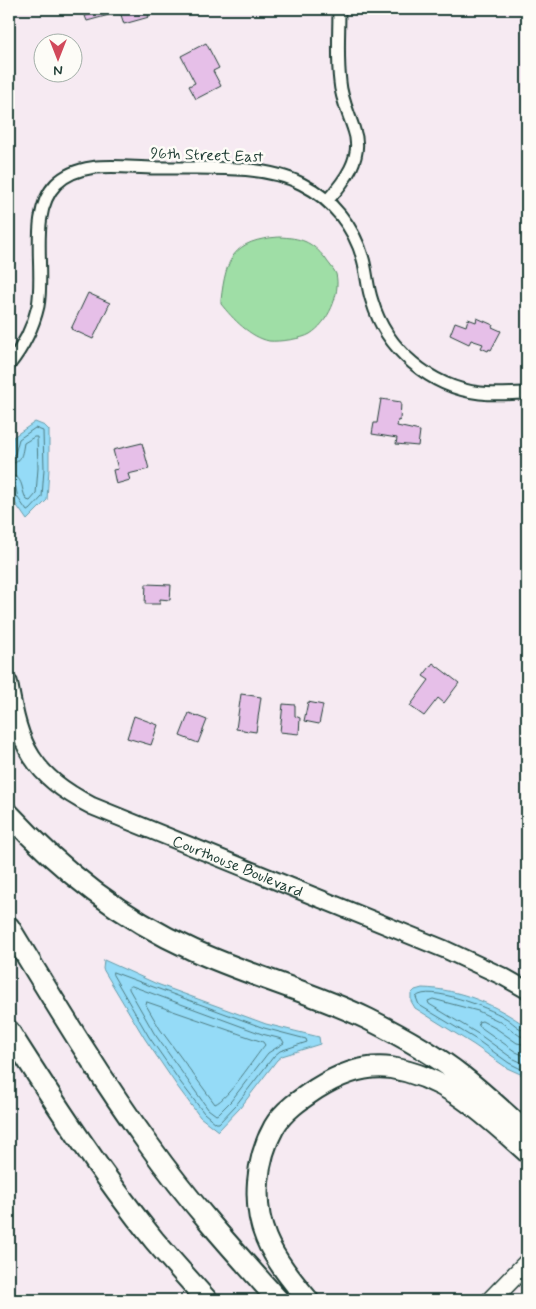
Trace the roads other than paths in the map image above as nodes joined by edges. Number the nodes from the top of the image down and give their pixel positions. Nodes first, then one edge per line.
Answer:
1 (339, 9) edge
2 (327, 201) junction
3 (9, 365) edge
4 (527, 393) edge
5 (9, 683) edge
6 (9, 814) edge
7 (9, 927) edge
8 (527, 990) edge
9 (9, 1031) edge
10 (527, 1133) edge
11 (527, 1152) edge
12 (527, 1263) edge
13 (207, 1300) edge
14 (278, 1300) edge
15 (308, 1300) edge
16 (491, 1300) edge

1 - 2 street
2 - 3 street, 96th Street East
2 - 4 street, 96th Street East
5 - 8 street, Courthouse Boulevard
6 - 10 highway
7 - 14 highway
9 - 13 highway
11 - 15 highway
12 - 16 main road

